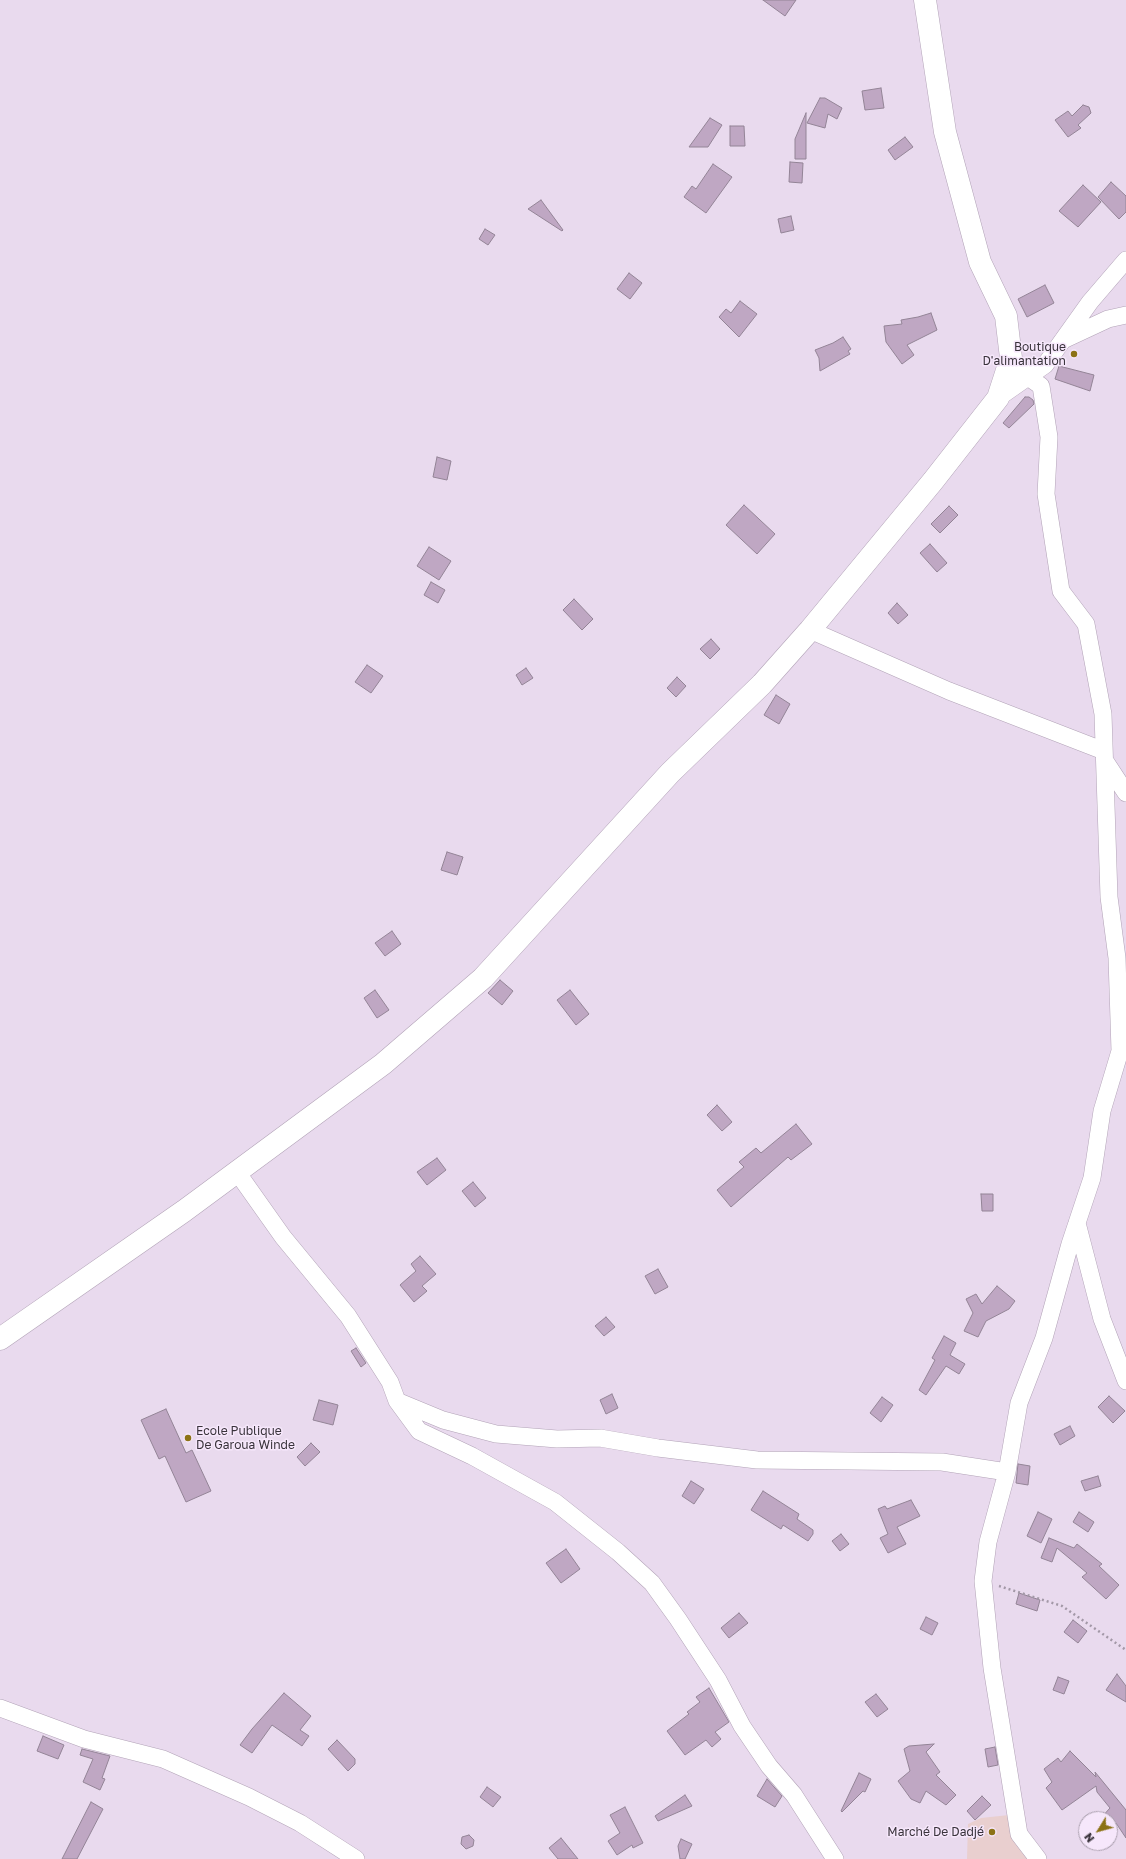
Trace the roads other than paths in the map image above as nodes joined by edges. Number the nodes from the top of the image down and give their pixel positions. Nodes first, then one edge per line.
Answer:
1 (925, 0) edge
2 (1126, 260) edge
3 (1126, 315) edge
4 (1062, 340) junction
5 (1011, 358) junction
6 (1028, 377) junction
7 (998, 398) junction
8 (810, 630) junction
9 (1104, 756) junction
10 (1126, 793) edge
11 (238, 1172) junction
12 (1077, 1223) junction
13 (0, 1339) edge
14 (1126, 1381) edge
15 (397, 1401) junction
16 (1007, 1472) junction
17 (0, 1708) edge
18 (356, 1859) edge
19 (836, 1859) edge
20 (1038, 1859) edge

1 - 5 street
2 - 4 street
3 - 4 street
4 - 6 street
5 - 6 street
5 - 7 street
6 - 7 street
6 - 9 street
7 - 8 street
8 - 9 street
8 - 11 street
9 - 10 street
9 - 12 street
11 - 13 street
11 - 15 street
12 - 14 street
12 - 16 street
15 - 16 street
15 - 19 street
16 - 20 street
17 - 18 street

